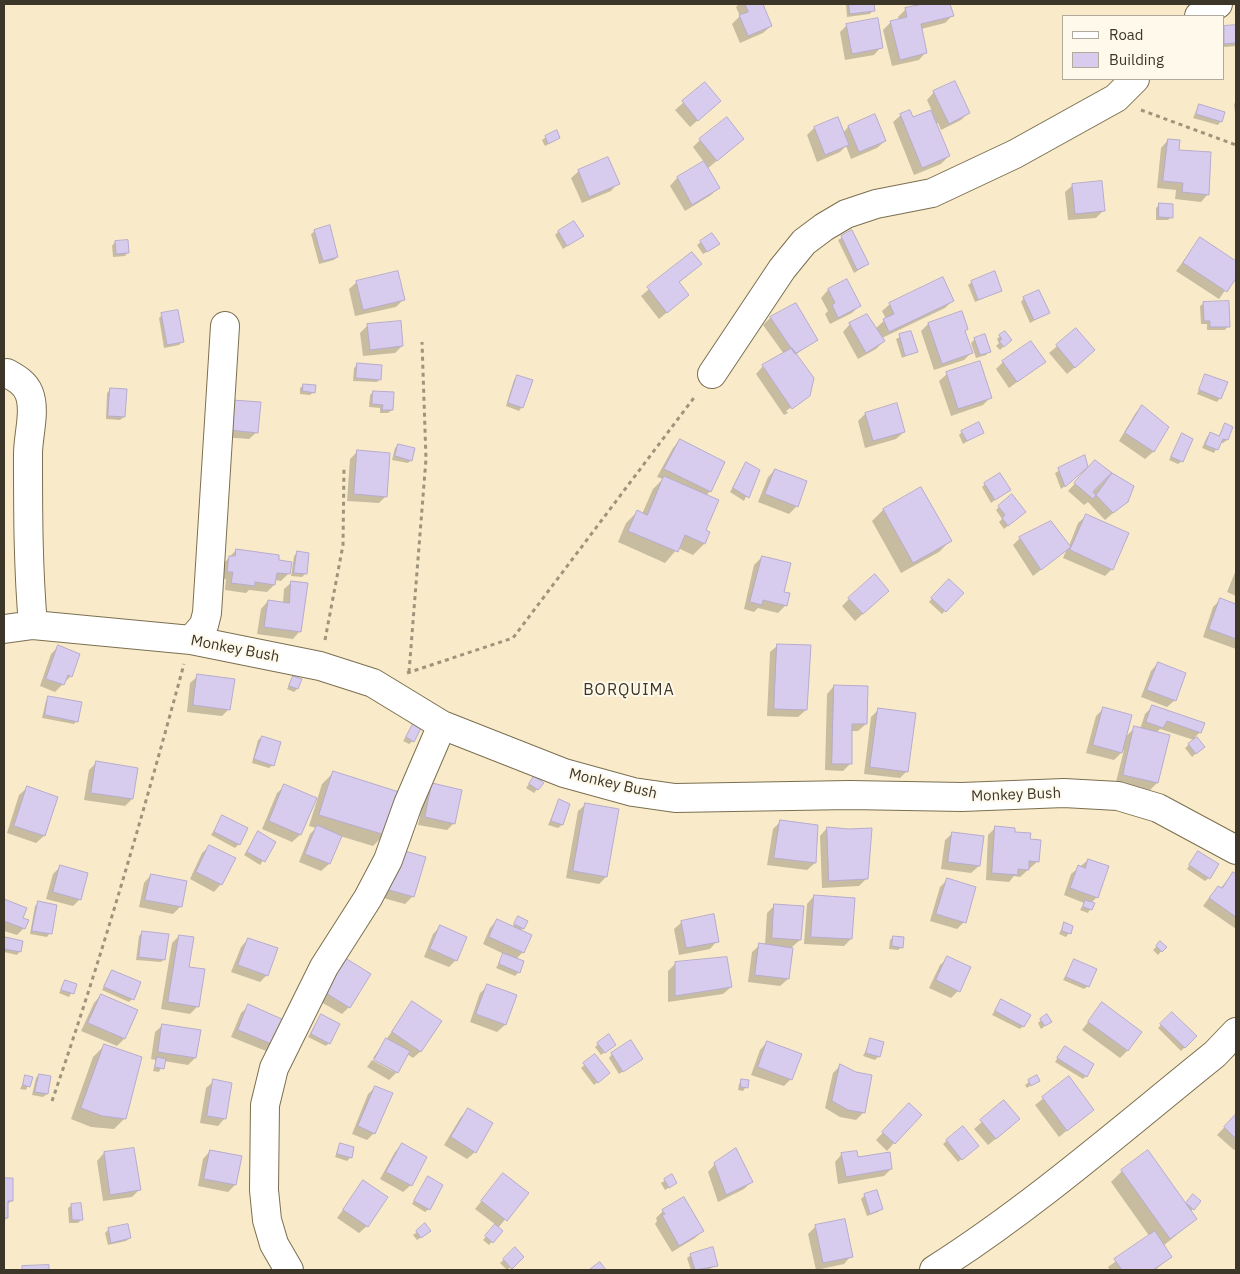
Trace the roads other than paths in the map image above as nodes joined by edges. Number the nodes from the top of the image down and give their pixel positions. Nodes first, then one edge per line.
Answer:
1 (1218, 4) edge
2 (1202, 15) edge
3 (1135, 80) edge
4 (225, 326) dead end
5 (7, 373) dead end
6 (712, 374) road end
7 (33, 625) junction
8 (4, 629) edge
9 (191, 640) junction
10 (442, 726) junction
11 (1236, 850) edge
12 (1236, 1032) edge
13 (289, 1270) edge
14 (934, 1270) edge

1 - 2 street
3 - 6 street
4 - 9 street
5 - 7 street
7 - 8 street, Monkey Bush
7 - 9 street, Monkey Bush
9 - 10 street, Monkey Bush
10 - 11 street, Monkey Bush
10 - 13 street
12 - 14 street

